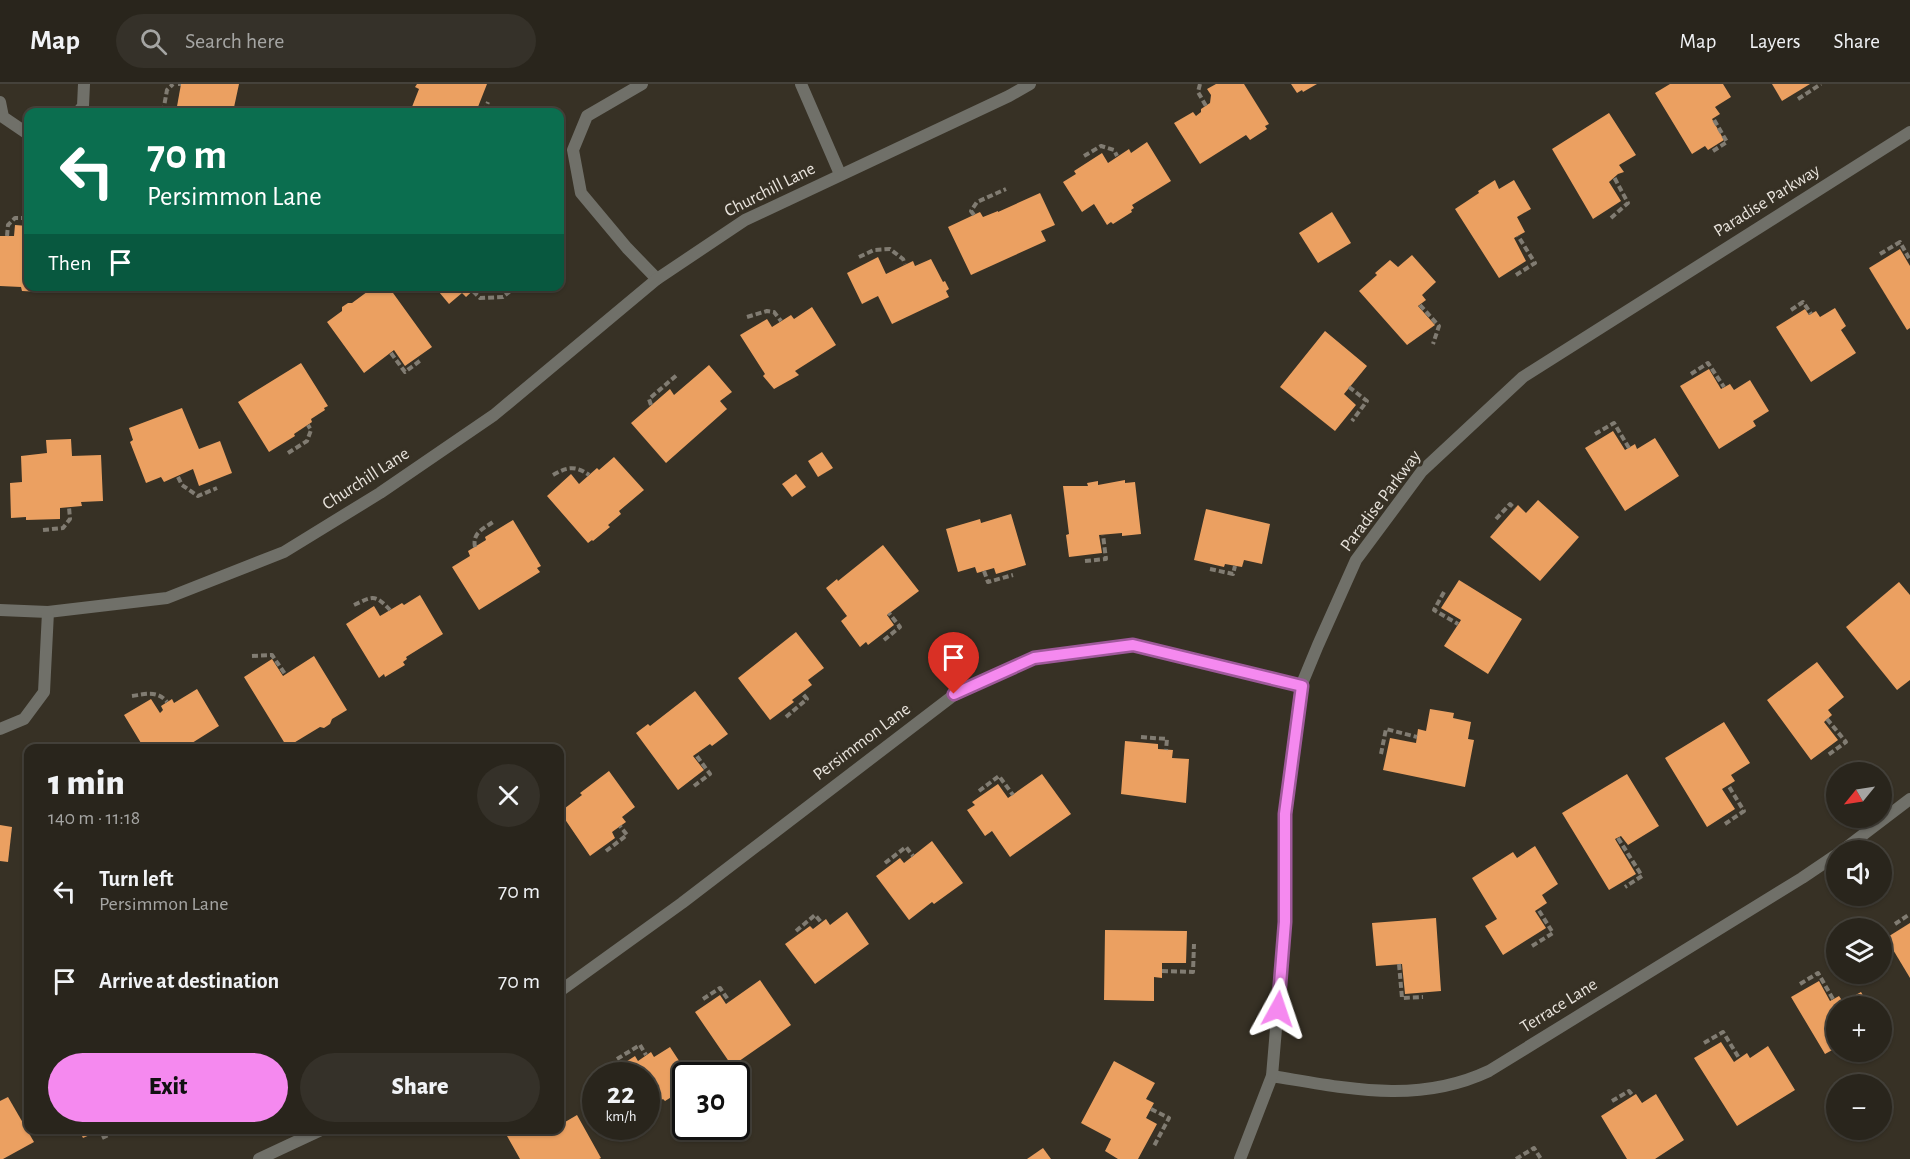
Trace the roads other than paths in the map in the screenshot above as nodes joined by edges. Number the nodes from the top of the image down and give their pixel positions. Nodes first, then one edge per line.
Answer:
1 (84, 84) edge
2 (642, 84) edge
3 (801, 84) edge
4 (1030, 84) edge
5 (0, 102) edge
6 (81, 108) edge
7 (24, 131) edge
8 (1910, 132) edge
9 (840, 174) junction
10 (657, 279) junction
11 (0, 610) edge
12 (48, 612) junction
13 (1302, 686) junction
14 (0, 729) edge
15 (1910, 799) edge
16 (1856, 840) edge
17 (1826, 861) edge
18 (564, 988) edge
19 (1272, 1076) junction
20 (312, 1134) edge
21 (259, 1159) edge
22 (1240, 1159) edge

1 - 6 street
2 - 10 street
3 - 9 street, Churchill Lane
4 - 9 street, Churchill Lane
5 - 7 street
8 - 13 street, Paradise Parkway
9 - 10 street, Churchill Lane
10 - 12 street, Churchill Lane
11 - 12 street, Churchill Lane
12 - 14 street
13 - 18 street, Persimmon Lane
13 - 19 street, Paradise Parkway
15 - 16 street
17 - 19 street, Terrace Lane
19 - 22 street, Paradise Parkway
20 - 21 street

